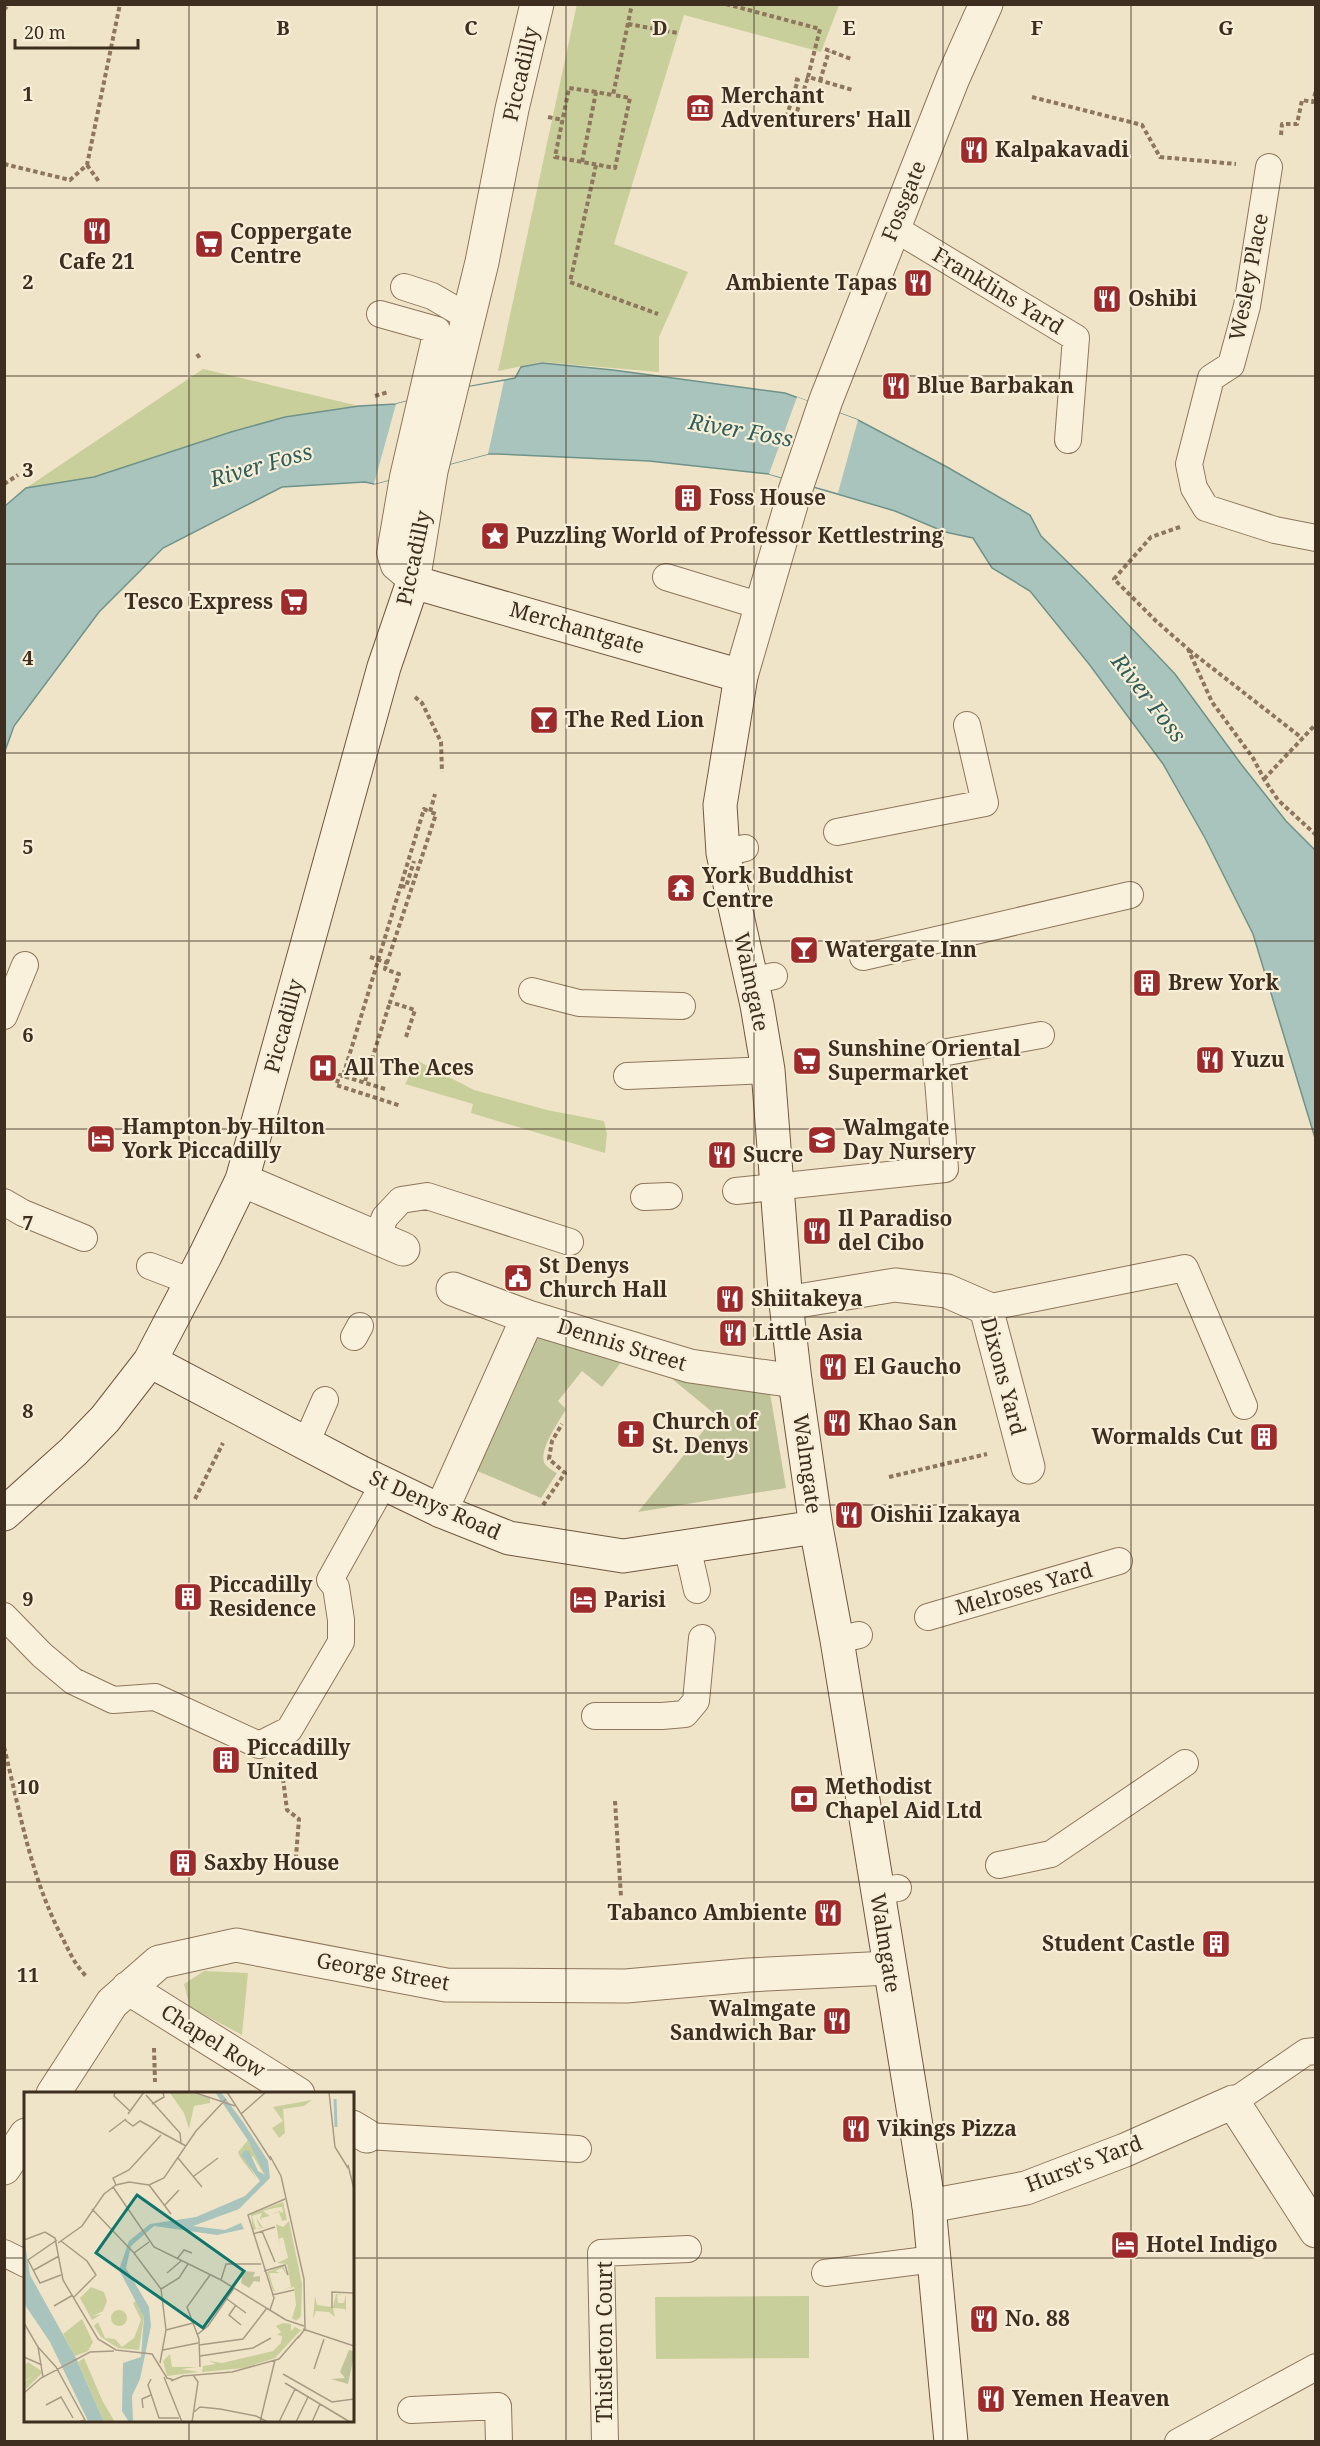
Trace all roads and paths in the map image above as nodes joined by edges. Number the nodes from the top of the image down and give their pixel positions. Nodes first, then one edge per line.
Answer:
1 (120, 4) edge
2 (537, 4) edge
3 (632, 4) edge
4 (726, 4) edge
5 (986, 4) edge
6 (9, 5) edge
7 (4, 10) edge
8 (628, 24) junction
9 (678, 33) dead end
10 (851, 59) dead end
11 (808, 77) junction
12 (795, 79) dead end
13 (820, 81) junction
14 (853, 90) dead end
15 (1316, 90) edge
16 (596, 92) junction
17 (613, 95) junction
18 (1032, 97) dead end
19 (554, 118) dead end
20 (563, 120) junction
21 (582, 162) junction
22 (4, 165) edge
23 (87, 165) junction
24 (596, 165) junction
25 (1269, 167) junction
26 (100, 183) dead end
27 (894, 228) junction
28 (404, 287) dead end
29 (380, 314) dead end
30 (658, 314) dead end
31 (468, 317) junction
32 (196, 354) dead end
33 (201, 360) dead end
34 (436, 393) junction
35 (1068, 440) dead end
36 (18, 475) dead end
37 (4, 484) edge
38 (795, 491) joint
39 (1206, 508) junction
40 (1316, 538) edge
41 (666, 577) dead end
42 (413, 582) junction
43 (761, 606) junction
44 (1188, 649) junction
45 (384, 667) junction
46 (741, 676) junction
47 (1316, 724) edge
48 (967, 725) dead end
49 (1302, 738) junction
50 (442, 772) dead end
51 (1264, 779) junction
52 (435, 794) dead end
53 (430, 812) junction
54 (837, 832) dead end
55 (1316, 835) edge
56 (414, 861) dead end
57 (401, 886) junction
58 (1130, 895) dead end
59 (370, 957) dead end
60 (863, 957) dead end
61 (378, 960) junction
62 (387, 963) junction
63 (25, 965) dead end
64 (532, 991) dead end
65 (390, 1002) junction
66 (682, 1006) dead end
67 (4, 1016) edge
68 (1041, 1035) dead end
69 (406, 1037) dead end
70 (768, 1070) junction
71 (343, 1076) junction
72 (627, 1076) dead end
73 (385, 1089) dead end
74 (361, 1093) junction
75 (401, 1106) dead end
76 (242, 1180) junction
77 (778, 1188) junction
78 (736, 1191) dead end
79 (669, 1196) dead end
80 (644, 1197) dead end
81 (4, 1202) edge
82 (84, 1238) dead end
83 (570, 1242) dead end
84 (390, 1243) joint
85 (150, 1266) dead end
86 (192, 1282) junction
87 (453, 1289) dead end
88 (786, 1302) junction
89 (986, 1308) junction
90 (528, 1317) junction
91 (150, 1361) junction
92 (795, 1381) junction
93 (325, 1400) dead end
94 (1244, 1406) dead end
95 (241, 1409) junction
96 (562, 1424) dead end
97 (306, 1443) junction
98 (1025, 1456) joint
99 (889, 1477) dead end
100 (384, 1483) junction
101 (195, 1499) dead end
102 (546, 1500) dead end
103 (441, 1511) junction
104 (4, 1514) edge
105 (816, 1527) junction
106 (687, 1546) junction
107 (1119, 1561) dead end
108 (697, 1590) dead end
109 (4, 1616) edge
110 (928, 1617) dead end
111 (702, 1638) dead end
112 (595, 1716) dead end
113 (278, 1736) junction
114 (4, 1747) edge
115 (1185, 1763) dead end
116 (615, 1801) dead end
117 (999, 1865) dead end
118 (295, 1869) dead end
119 (621, 1897) dead end
120 (889, 1968) junction
121 (120, 1996) junction
122 (1312, 2048) edge
123 (54, 2092) edge
124 (294, 2092) edge
125 (1233, 2102) junction
126 (360, 2132) edge
127 (24, 2138) edge
128 (578, 2150) dead end
129 (4, 2168) edge
130 (928, 2206) junction
131 (1316, 2231) edge
132 (688, 2249) dead end
133 (4, 2253) edge
134 (934, 2259) junction
135 (24, 2263) edge
136 (825, 2273) dead end
137 (1316, 2367) edge
138 (411, 2410) dead end
139 (499, 2442) edge
140 (605, 2442) edge
141 (951, 2442) edge
142 (1178, 2442) edge

1 - 23 path
2 - 31 street, Piccadilly
3 - 8 path
4 - 11 path
5 - 27 street, Fossgate
6 - 7 path
8 - 9 path
8 - 17 path
10 - 13 path
11 - 12 path
11 - 13 path
13 - 14 path
15 - 25 path
16 - 17 path
16 - 20 path
16 - 21 path
17 - 24 path
18 - 25 path
19 - 20 path
20 - 21 path
21 - 24 path
22 - 23 path
23 - 26 path
24 - 30 path
25 - 39 lane, Wesley Place
27 - 35 lane, Franklins Yard
27 - 38 street, Fossgate
28 - 31 lane
29 - 34 lane
31 - 34 street, Piccadilly
32 - 33 path
34 - 42 street, Piccadilly
36 - 37 path
38 - 43 street, Walmgate
39 - 40 lane
39 - 44 path
41 - 43 lane
42 - 45 street, Piccadilly
42 - 46 street, Merchantgate
43 - 46 street, Walmgate
44 - 49 path
44 - 51 path
45 - 50 path
45 - 76 street, Piccadilly
46 - 70 street, Walmgate
47 - 49 path
48 - 54 lane
49 - 51 path
51 - 55 path
52 - 53 path
53 - 57 path
53 - 62 path
56 - 57 path
57 - 61 path
58 - 60 lane
59 - 61 path
61 - 62 path
61 - 71 path
62 - 65 path
63 - 67 lane
64 - 66 lane
65 - 69 path
65 - 74 path
68 - 77 lane
70 - 72 lane
70 - 77 street, Walmgate
71 - 73 path
71 - 74 path
74 - 75 path
76 - 84 street
76 - 86 street, Piccadilly
77 - 78 lane
77 - 88 street, Walmgate
79 - 80 lane
81 - 82 lane
83 - 84 lane
85 - 86 lane
86 - 91 street, Piccadilly
87 - 90 street, Dennis Street
88 - 89 street, Dixons Yard
88 - 92 street, Walmgate
89 - 94 lane
89 - 98 street, Dixons Yard
90 - 92 street, Dennis Street
90 - 103 street
91 - 95 street, St Denys Road
91 - 104 street, Piccadilly
92 - 105 street, Walmgate
93 - 97 lane
95 - 97 street, St Denys Road
95 - 101 path
96 - 102 path
97 - 100 street, St Denys Road
98 - 99 path
100 - 103 street, St Denys Road
100 - 113 lane
103 - 106 street, St Denys Road
105 - 106 street, St Denys Road
105 - 120 street, Walmgate
106 - 108 lane
107 - 110 lane, Melroses Yard
109 - 113 lane
111 - 112 lane
113 - 118 path
114 - 121 path
115 - 117 lane
116 - 119 path
120 - 121 street, George Street
120 - 130 street, Walmgate
121 - 123 street, George Street
121 - 124 street, Chapel Row
122 - 125 lane
125 - 130 street, Hurst's Yard
125 - 131 street
126 - 128 lane
127 - 129 street
130 - 134 street, Walmgate
132 - 140 lane, Thistleton Court
133 - 135 lane
134 - 136 lane
134 - 141 street, Walmgate
137 - 142 lane
138 - 139 lane

